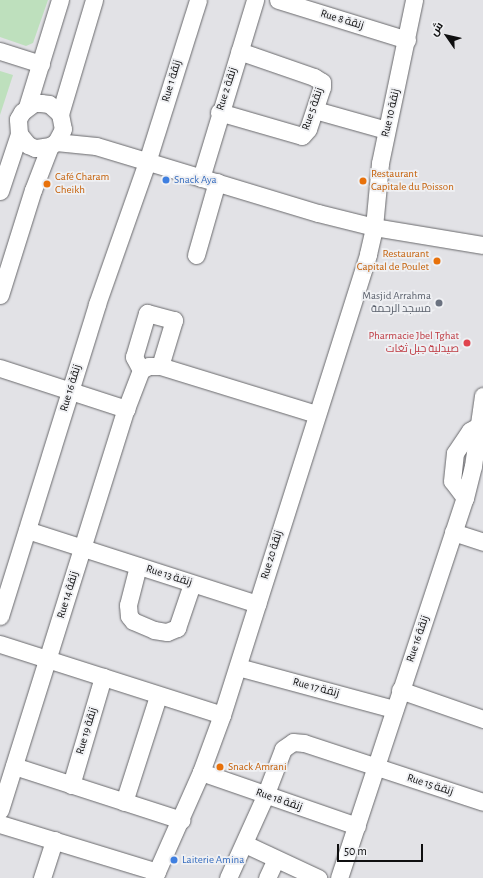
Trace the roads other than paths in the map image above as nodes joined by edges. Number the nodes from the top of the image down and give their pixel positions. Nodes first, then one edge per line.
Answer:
1 (60, 0) edge
2 (94, 0) edge
3 (198, 0) edge
4 (255, 0) edge
5 (278, 0) edge
6 (414, 0) edge
7 (407, 40) junction
8 (0, 51) edge
9 (239, 51) junction
10 (41, 64) junction
11 (27, 107) junction
12 (315, 110) junction
13 (219, 112) junction
14 (61, 117) junction
15 (386, 130) junction
16 (19, 134) junction
17 (53, 144) junction
18 (96, 146) junction
19 (147, 162) junction
20 (209, 180) junction
21 (1, 186) edge
22 (374, 227) junction
23 (483, 246) edge
24 (196, 255) dead end
25 (0, 295) edge
26 (160, 366) junction
27 (0, 368) edge
28 (139, 375) junction
29 (70, 392) junction
30 (483, 396) edge
31 (126, 408) junction
32 (316, 414) junction
33 (481, 427) edge
34 (27, 530) junction
35 (453, 532) junction
36 (483, 542) edge
37 (82, 549) junction
38 (138, 566) junction
39 (192, 584) junction
40 (257, 604) junction
41 (0, 616) edge
42 (0, 644) edge
43 (48, 660) junction
44 (238, 667) junction
45 (103, 677) junction
46 (400, 690) junction
47 (158, 696) junction
48 (394, 709) junction
49 (222, 715) junction
50 (483, 719) edge
51 (14, 766) junction
52 (376, 768) junction
53 (201, 772) junction
54 (71, 785) junction
55 (266, 796) junction
56 (124, 802) junction
57 (483, 802) edge
58 (0, 810) edge
59 (181, 820) junction
60 (0, 824) edge
61 (357, 826) junction
62 (54, 840) junction
63 (245, 844) junction
64 (276, 859) junction
65 (156, 875) edge
66 (42, 878) edge
67 (228, 878) edge
68 (267, 878) edge
69 (318, 878) edge
70 (339, 878) edge

1 - 10 street
2 - 14 street
3 - 19 street, Rue 1 زنقة
4 - 9 street, Rue 2 زنقة
5 - 7 street, Rue 8 زنقة
6 - 7 street, Rue 10 زنقة
7 - 15 street, Rue 10 زنقة
8 - 10 street
9 - 12 street, Rue 5 زنقة
9 - 13 street, Rue 2 زنقة
10 - 11 street
11 - 14 street
11 - 16 street
12 - 13 street, Rue 5 زنقة
12 - 15 street
13 - 20 street, Rue 2 زنقة
14 - 17 street
14 - 18 street
15 - 22 street, Rue 10 زنقة
16 - 17 street
16 - 21 street
17 - 18 street
17 - 25 street
18 - 19 street
19 - 20 street
19 - 29 street, Rue 16 زنقة
20 - 22 street
20 - 24 street, Rue 2 زنقة
22 - 23 street
22 - 32 street, Rue 20 زنقة
26 - 28 street
26 - 28 street
26 - 32 street
27 - 29 street
28 - 31 street, Rue 14 زنقة
29 - 31 street
29 - 34 street, Rue 16 زنقة
30 - 33 street, Rue 16 زنقة
31 - 37 street, Rue 14 زنقة
32 - 40 street, Rue 20 زنقة
33 - 35 street, Rue 16 زنقة
34 - 37 street, Rue 13 زنقة
34 - 41 street, Rue 16 زنقة
35 - 36 street
35 - 46 street, Rue 16 زنقة
37 - 38 street, Rue 13 زنقة
37 - 43 street, Rue 14 زنقة
38 - 39 street, Rue 13 زنقة
38 - 39 street
39 - 40 street, Rue 13 زنقة
40 - 44 street, Rue 20 زنقة
42 - 43 street
43 - 45 street
43 - 51 street, Rue 14 زنقة
44 - 48 street, Rue 17 زنقة
44 - 49 street, Rue 20 زنقة
45 - 47 street
45 - 54 street, Rue 19 زنقة
46 - 48 street, Rue 16 زنقة
46 - 50 street
47 - 49 street
47 - 56 street
48 - 52 street, Rue 16 زنقة
49 - 53 street, Rue 20 زنقة
51 - 54 street
51 - 58 street, Rue 14 زنقة
52 - 55 street
52 - 57 street, Rue 15 زنقة
52 - 61 street, Rue 16 زنقة
53 - 55 street, Rue 18 زنقة
53 - 59 street, Rue 20 زنقة
54 - 56 street
55 - 61 street, Rue 18 زنقة
55 - 63 street
56 - 59 street
59 - 65 street, Rue 20 زنقة
60 - 62 street
61 - 70 street, Rue 16 زنقة
62 - 65 street
62 - 66 street
63 - 64 street
63 - 67 street
64 - 68 street
64 - 69 street

